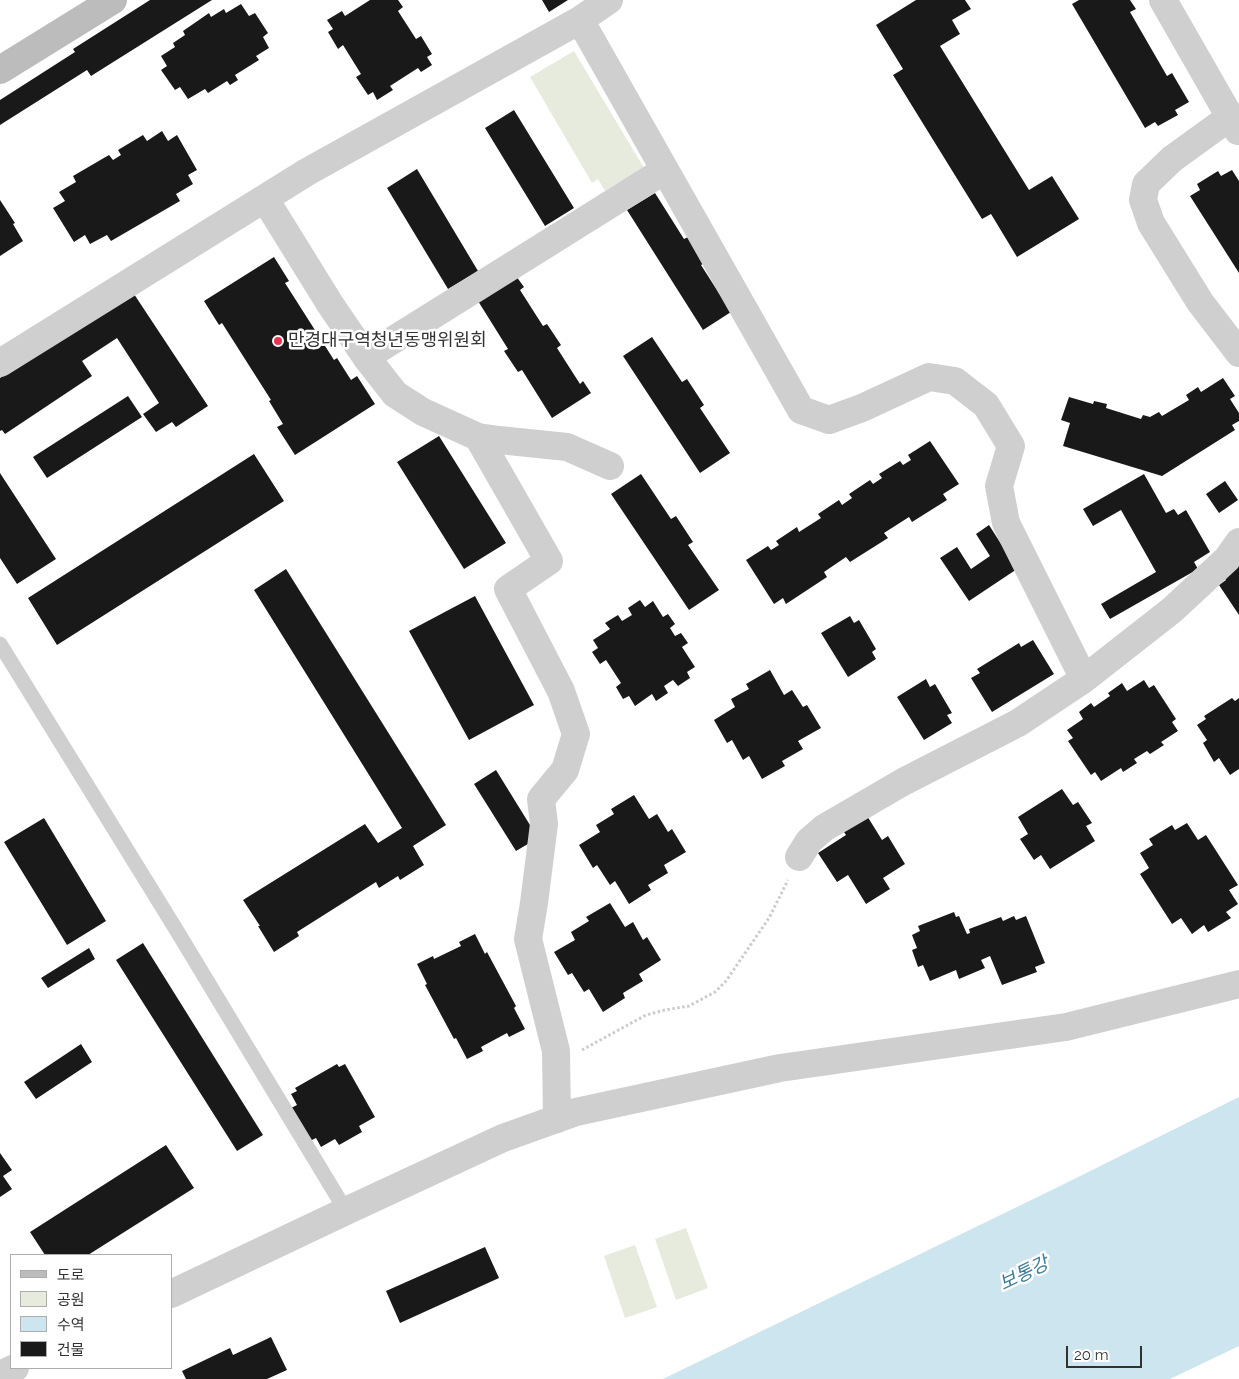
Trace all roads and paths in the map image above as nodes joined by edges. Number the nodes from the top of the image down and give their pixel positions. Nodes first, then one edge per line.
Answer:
1 (113, 0) edge
2 (609, 0) edge
3 (1163, 0) edge
4 (580, 20) junction
5 (0, 70) edge
6 (1234, 125) edge
7 (665, 170) junction
8 (265, 199) junction
9 (1239, 353) edge
10 (366, 357) junction
11 (0, 363) edge
12 (478, 437) junction
13 (610, 466) dead end
14 (1239, 542) edge
15 (0, 644) edge
16 (1084, 679) junction
17 (799, 857) joint
18 (1239, 984) edge
19 (556, 1064) junction
20 (557, 1119) junction
21 (346, 1211) junction
22 (172, 1294) edge
23 (13, 1369) edge
24 (0, 1375) edge

1 - 5 main road
2 - 4 street
3 - 6 street
4 - 7 street
4 - 8 street
6 - 9 street
7 - 10 street
7 - 16 street
8 - 10 street
8 - 11 street
10 - 12 street
12 - 13 street
12 - 19 street
14 - 16 street
15 - 21 lane
16 - 17 street
17 - 19 path
18 - 20 street
19 - 20 street
20 - 21 street
21 - 22 street
23 - 24 street

